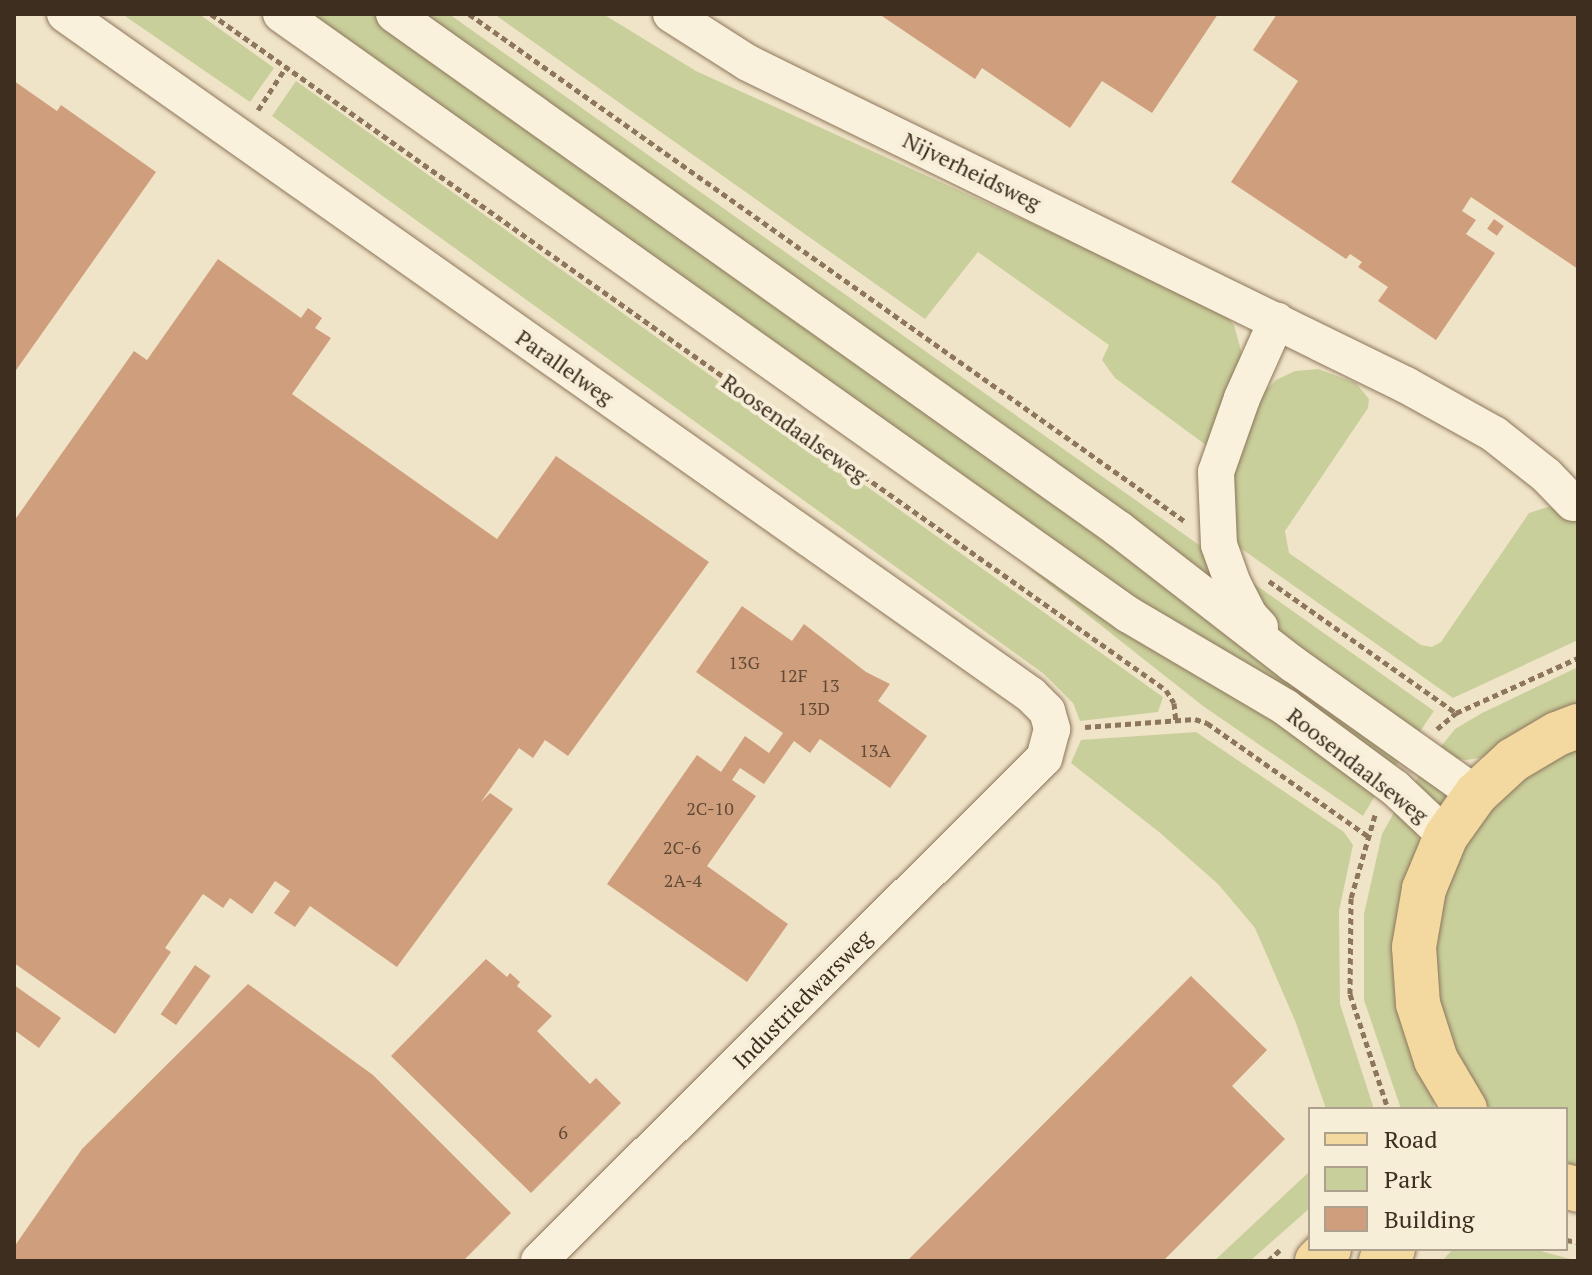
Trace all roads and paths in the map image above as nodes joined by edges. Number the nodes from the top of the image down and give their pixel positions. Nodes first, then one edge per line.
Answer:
1 (65, 14) edge
2 (211, 14) edge
3 (281, 14) edge
4 (394, 14) edge
5 (469, 14) edge
6 (671, 14) edge
7 (286, 67) junction
8 (239, 137) junction
9 (1277, 320) junction
10 (1573, 503) dead end
11 (1219, 545) junction
12 (1293, 664) junction
13 (1456, 713) dead end
14 (1176, 721) junction
15 (1578, 726) edge
16 (1052, 729) junction
17 (1476, 794) junction
18 (1368, 836) dead end
19 (1446, 836) junction
20 (1464, 1107) edge
21 (539, 1261) edge

1 - 8 street, Parallelweg
2 - 7 path, Roosendaalseweg
3 - 19 street, Roosendaalseweg
4 - 12 street, Roosendaalseweg
5 - 11 path
6 - 9 street, Nijverheidsweg
7 - 8 path
7 - 14 path, Roosendaalseweg
8 - 16 street, Parallelweg
9 - 10 street, Nijverheidsweg
9 - 11 street
11 - 12 street
11 - 13 path
12 - 17 street, Roosendaalseweg
14 - 16 path
14 - 18 path
15 - 17 main road
16 - 21 street, Industriedwarsweg
17 - 19 main road
19 - 20 main road

